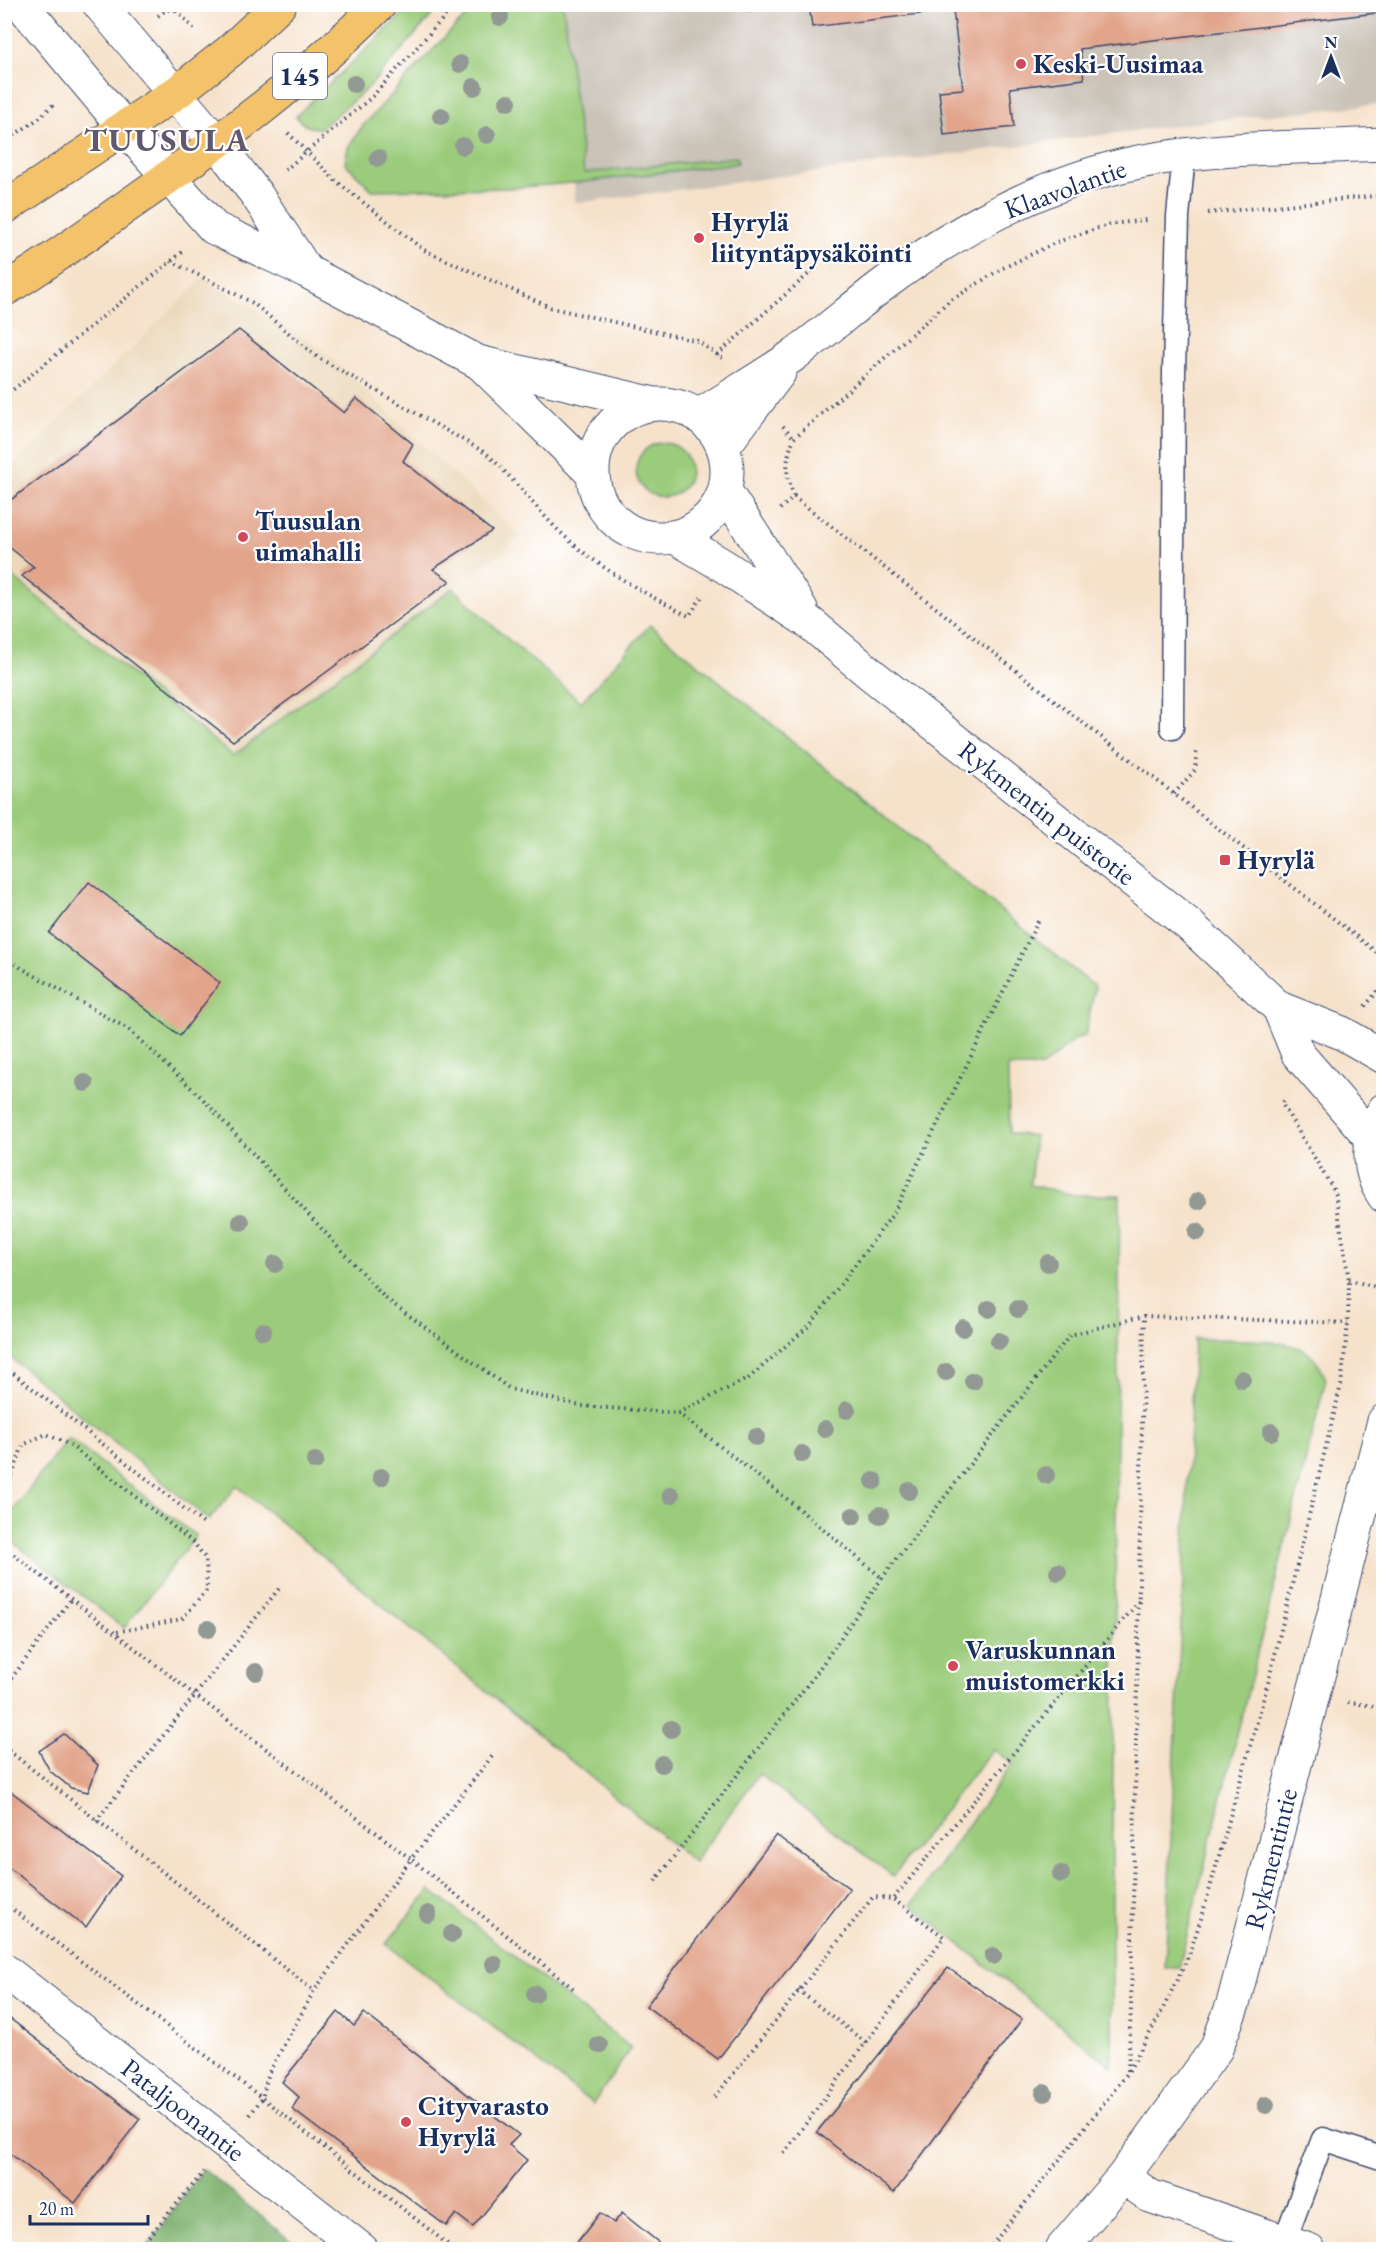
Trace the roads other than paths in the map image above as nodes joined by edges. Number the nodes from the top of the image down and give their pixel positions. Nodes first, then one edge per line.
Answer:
1 (21, 4) edge
2 (99, 4) edge
3 (280, 4) edge
4 (380, 4) edge
5 (176, 93) junction
6 (125, 128) junction
7 (216, 142) junction
8 (1383, 144) edge
9 (1184, 156) junction
10 (169, 177) junction
11 (4, 208) edge
12 (306, 271) junction
13 (4, 290) edge
14 (478, 362) junction
15 (753, 392) junction
16 (654, 404) junction
17 (699, 416) junction
18 (723, 447) junction
19 (592, 473) junction
20 (725, 491) junction
21 (675, 537) junction
22 (810, 623) junction
23 (1172, 728) dead end
24 (1279, 1008) junction
25 (1383, 1057) edge
26 (1377, 1124) edge
27 (1383, 1196) edge
28 (1383, 1421) edge
29 (4, 1970) edge
30 (1383, 2159) edge
31 (1123, 2177) junction
32 (1297, 2246) edge
33 (362, 2250) edge
34 (1061, 2250) edge

1 - 6 street
2 - 5 street
3 - 5 main road, 145
4 - 7 main road, 145
5 - 6 main road, 145
5 - 7 street
6 - 10 street
6 - 11 main road, 145
7 - 10 main road, 145
7 - 12 street
8 - 9 street, Klaavolantie
9 - 15 street, Klaavolantie
9 - 23 lane
10 - 12 street
10 - 13 main road, 145
12 - 14 street
14 - 16 street
14 - 19 street
15 - 17 street, Klaavolantie
15 - 18 street, Klaavolantie
16 - 17 street
16 - 19 street
17 - 18 street
18 - 20 street
19 - 21 street
20 - 21 street
20 - 22 street, Rykmentin puistotie
21 - 22 street, Rykmentin puistotie
22 - 24 street, Rykmentin puistotie
24 - 25 street, Rykmentin puistotie
24 - 26 street, Rykmentin puistotie
26 - 27 street
28 - 31 street, Rykmentintie
29 - 33 street, Pataljoonantie
30 - 32 lane
31 - 32 street
31 - 34 street, Rykmentintie

